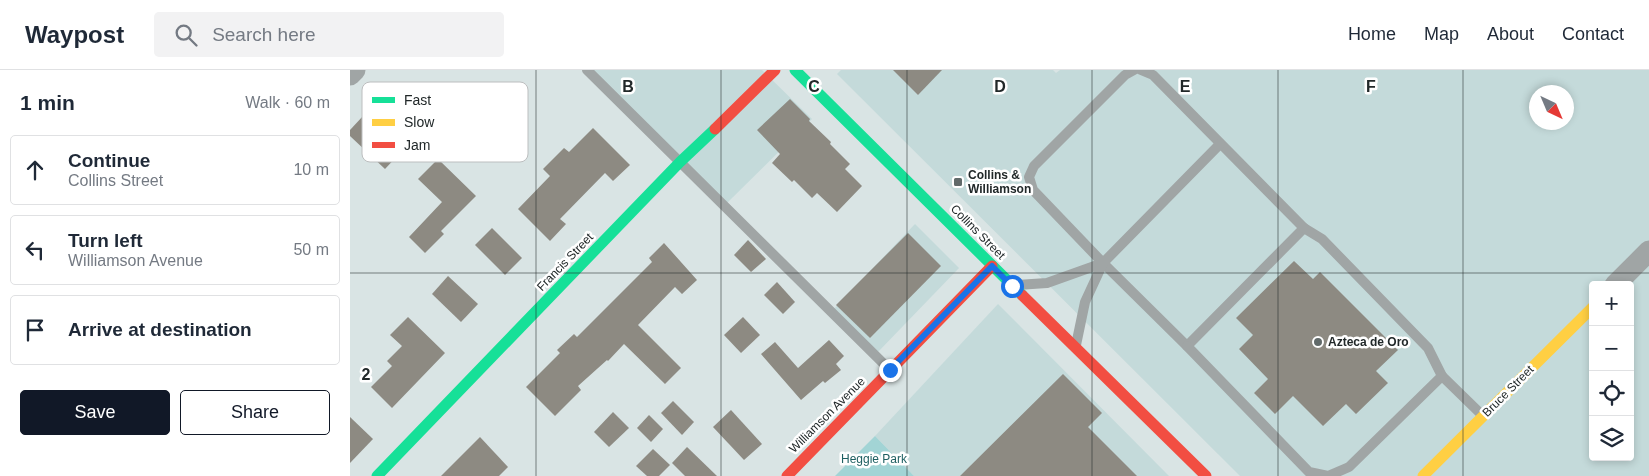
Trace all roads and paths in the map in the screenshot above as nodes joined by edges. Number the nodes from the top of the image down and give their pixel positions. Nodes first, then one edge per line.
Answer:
1 (355, 70) edge
2 (587, 70) edge
3 (776, 70) edge
4 (795, 70) edge
5 (1134, 70) edge
6 (1141, 70) edge
7 (350, 75) edge
8 (1220, 144) junction
9 (680, 162) junction
10 (1304, 228) junction
11 (1649, 251) edge
12 (1103, 263) junction
13 (992, 266) junction
14 (1619, 281) edge
15 (1012, 286) junction
16 (1589, 311) edge
17 (1186, 346) junction
18 (1076, 349) junction
19 (890, 370) junction
20 (1442, 376) junction
21 (1483, 416) junction
22 (377, 476) edge
23 (787, 476) edge
24 (1206, 476) edge
25 (1423, 476) edge

1 - 7 street
2 - 9 lane
3 - 9 street, Francis Street
4 - 13 street, Collins Street
5 - 12 lane
6 - 8 lane
8 - 10 lane
8 - 12 lane
9 - 19 lane
9 - 22 street, Francis Street
10 - 17 lane
10 - 20 lane
11 - 14 street
12 - 15 lane
12 - 17 lane
12 - 18 lane
13 - 15 street, Collins Street
13 - 19 street, Williamson Avenue
15 - 18 street, Collins Street
16 - 21 street, Bruce Street
17 - 20 lane
18 - 24 street, Collins Street
19 - 23 street, Williamson Avenue
20 - 21 lane
21 - 25 street, Bruce Street

